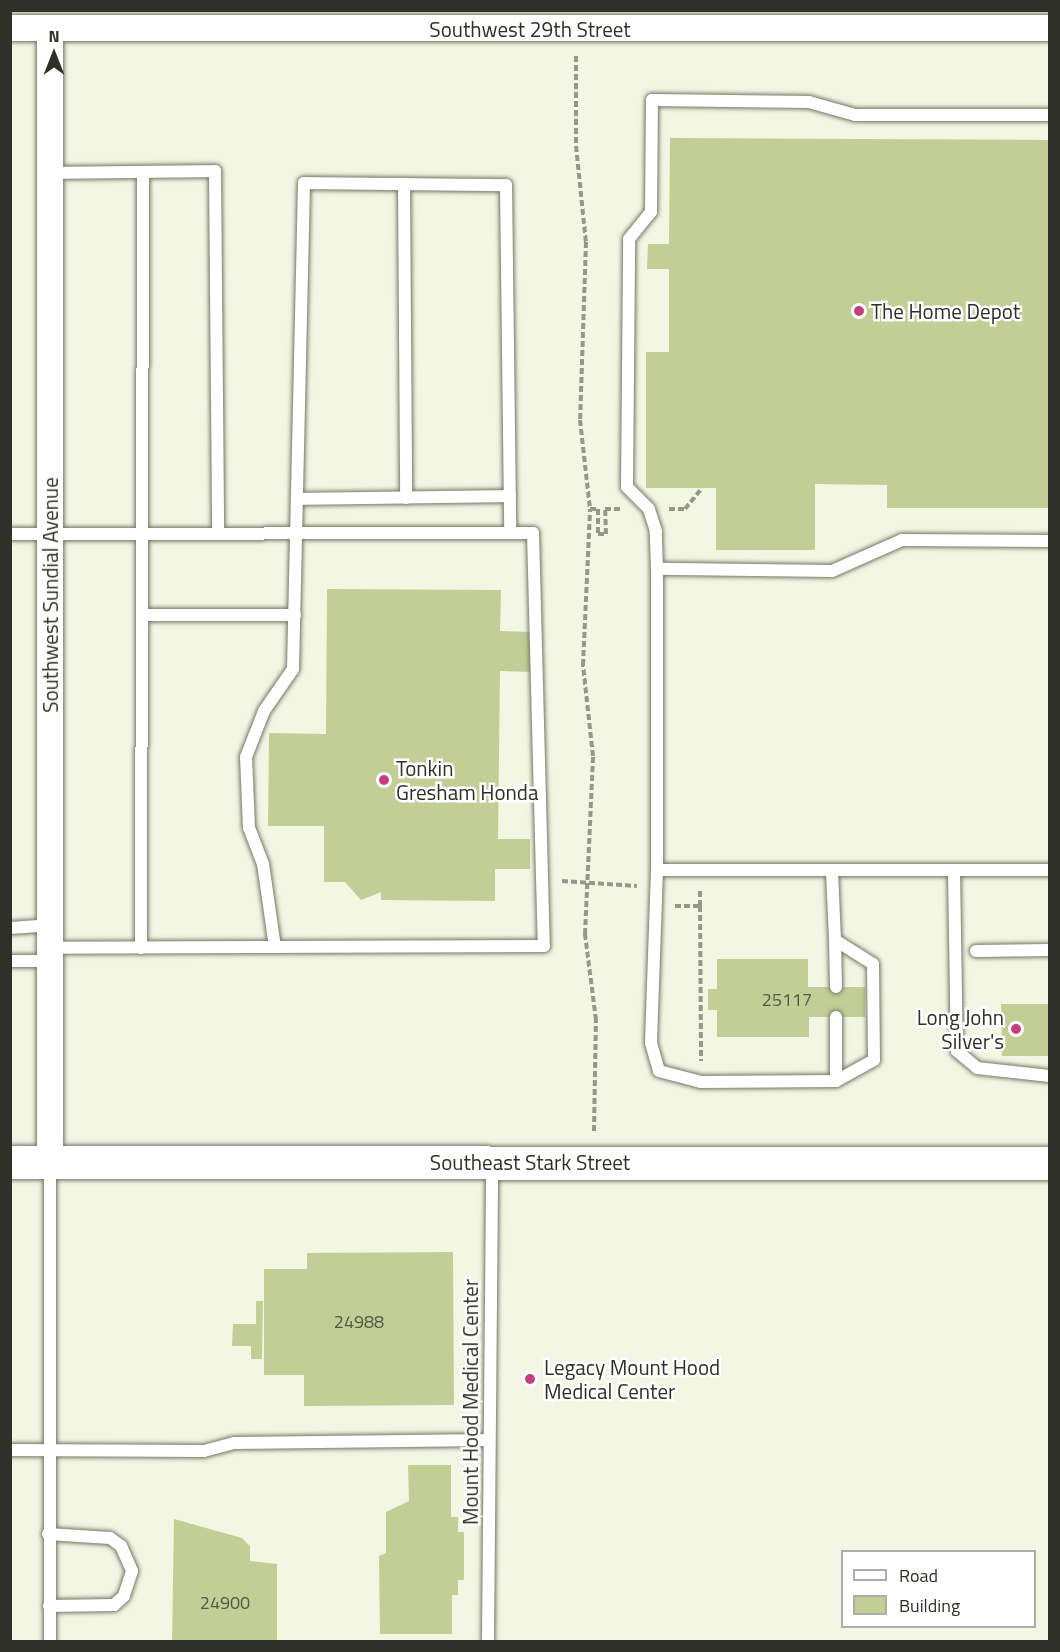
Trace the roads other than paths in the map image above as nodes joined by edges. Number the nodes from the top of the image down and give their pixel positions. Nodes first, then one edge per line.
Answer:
1 (556, 20) edge
2 (10, 28) edge
3 (50, 28) junction
4 (1050, 28) edge
5 (1050, 115) edge
6 (50, 172) junction
7 (143, 172) junction
8 (404, 184) junction
9 (510, 496) junction
10 (406, 498) junction
11 (297, 499) junction
12 (10, 534) edge
13 (50, 534) junction
14 (142, 534) junction
15 (218, 534) junction
16 (296, 534) junction
17 (510, 534) junction
18 (1050, 541) edge
19 (657, 569) junction
20 (142, 615) junction
21 (294, 615) junction
22 (657, 870) junction
23 (832, 870) junction
24 (954, 870) junction
25 (1050, 870) edge
26 (10, 928) edge
27 (835, 940) junction
28 (49, 945) junction
29 (275, 947) junction
30 (141, 948) junction
31 (1050, 950) edge
32 (976, 951) dead end
33 (10, 961) edge
34 (836, 987) dead end
35 (836, 1017) dead end
36 (1050, 1076) edge
37 (836, 1080) junction
38 (10, 1162) edge
39 (50, 1162) junction
40 (492, 1162) junction
41 (1050, 1163) edge
42 (489, 1440) junction
43 (10, 1450) edge
44 (48, 1451) junction
45 (48, 1534) junction
46 (49, 1606) junction
47 (50, 1641) edge
48 (488, 1641) edge

1 - 3 street, Southwest 29th Street
1 - 4 street, Southwest 29th Street
2 - 3 street, Southwest 29th Street
3 - 6 street, Southwest Sundial Avenue
5 - 19 lane
6 - 7 lane
6 - 13 street, Southwest Sundial Avenue
7 - 14 lane
7 - 15 lane
8 - 9 lane
8 - 10 lane
8 - 11 lane
9 - 10 lane
9 - 17 lane
10 - 11 lane
11 - 16 lane
12 - 13 lane
13 - 14 lane
13 - 28 street, Southwest Sundial Avenue
14 - 15 lane
14 - 20 lane
15 - 16 lane
16 - 17 lane
16 - 21 lane
17 - 29 lane
18 - 19 lane
19 - 22 lane
20 - 21 lane
20 - 30 lane
21 - 29 lane
22 - 23 lane
22 - 37 lane
23 - 24 lane
23 - 27 lane
24 - 25 lane
24 - 36 lane
26 - 28 lane
27 - 34 lane
27 - 37 lane
28 - 30 lane
28 - 33 lane
28 - 39 street, Southwest Sundial Avenue
29 - 30 lane
31 - 32 lane
35 - 37 lane
38 - 39 main road, Southeast Stark Street
39 - 40 main road, Southeast Stark Street
39 - 44 lane
40 - 41 main road, Southeast Stark Street
40 - 42 lane, Mount Hood Medical Center
42 - 44 lane
42 - 48 lane, Mount Hood Medical Center
43 - 44 lane
44 - 45 lane
45 - 46 lane
45 - 46 lane
46 - 47 lane

